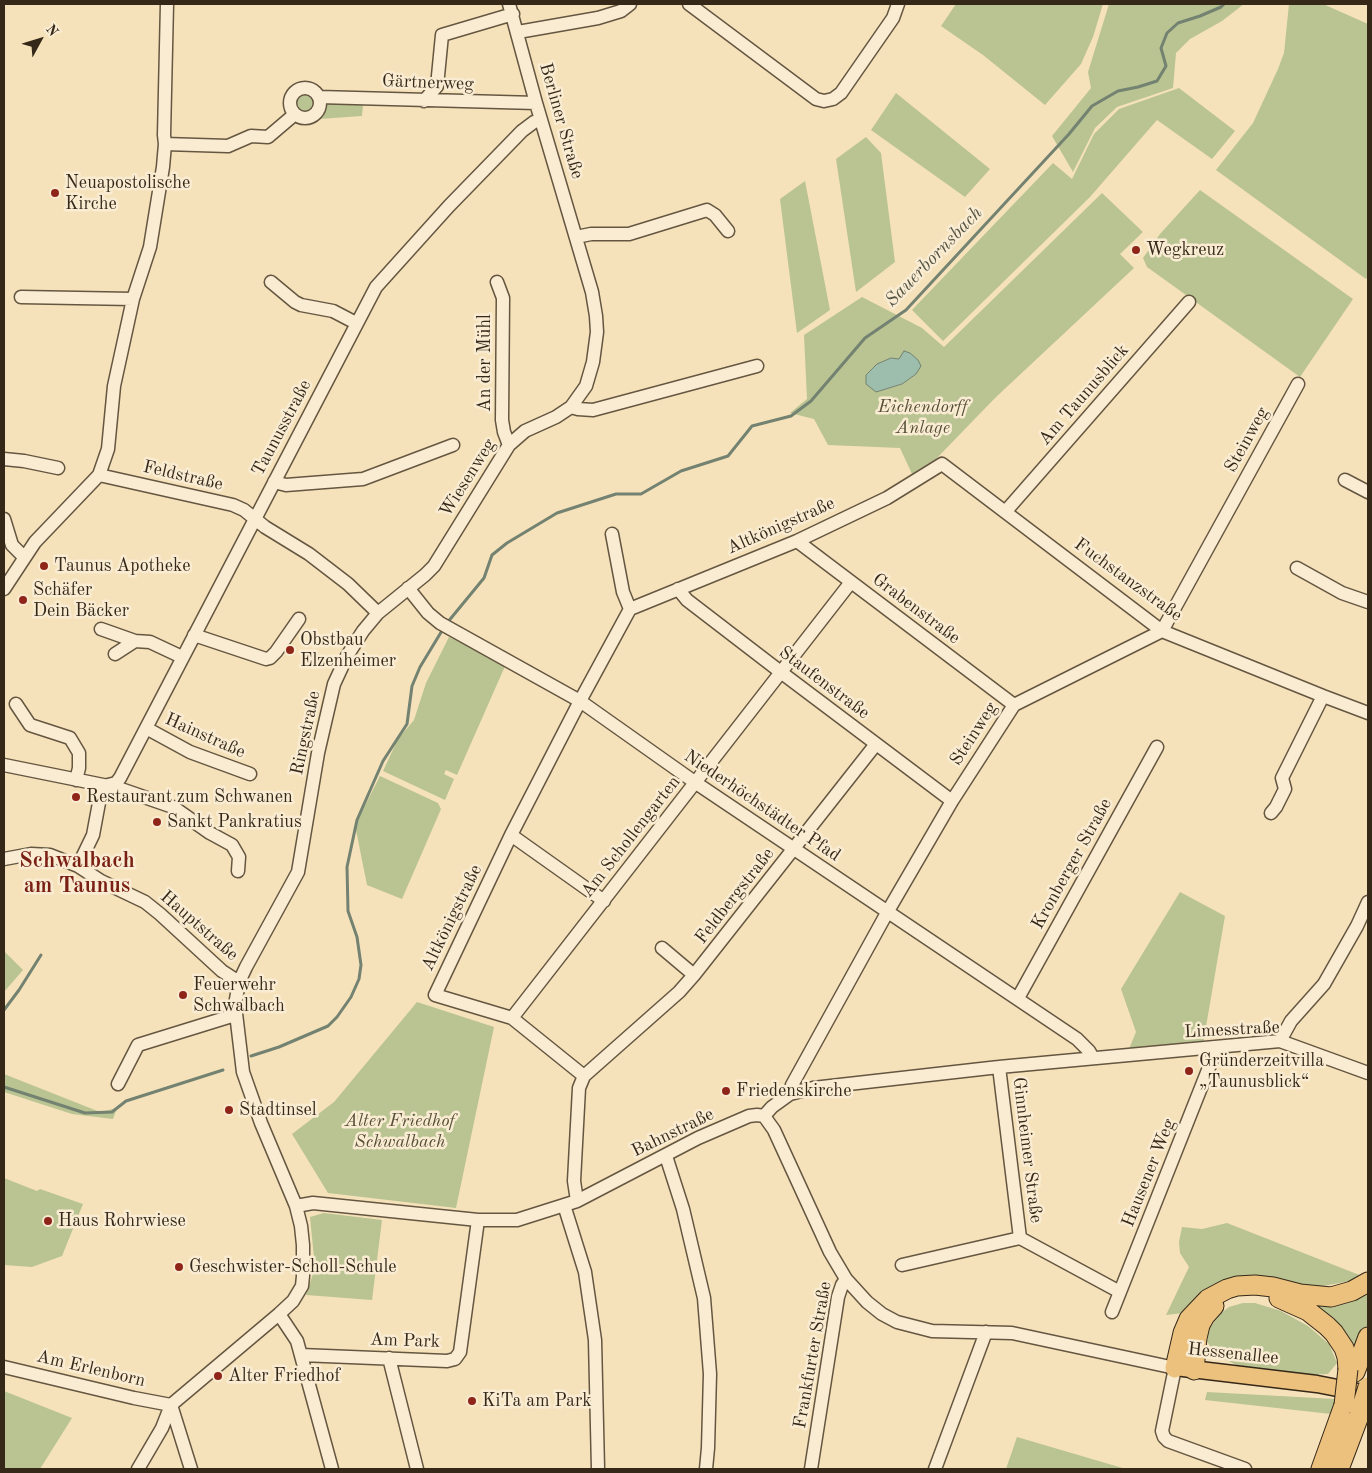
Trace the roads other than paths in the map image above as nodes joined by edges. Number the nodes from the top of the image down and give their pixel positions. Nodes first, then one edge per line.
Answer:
1 (167, 4) edge
2 (630, 4) edge
3 (689, 4) edge
4 (898, 4) edge
5 (511, 9) edge
6 (518, 32) junction
7 (320, 97) junction
8 (424, 101) junction
9 (536, 103) junction
10 (295, 114) junction
11 (541, 120) junction
12 (166, 144) junction
13 (728, 231) dead end
14 (576, 237) junction
15 (271, 282) dead end
16 (497, 282) dead end
17 (21, 297) dead end
18 (133, 299) junction
19 (1189, 302) dead end
20 (356, 323) junction
21 (757, 366) dead end
22 (1298, 384) dead end
23 (571, 407) junction
24 (452, 445) dead end
25 (509, 445) junction
26 (4, 459) edge
27 (942, 464) joint
28 (58, 468) dead end
29 (99, 475) junction
30 (1345, 480) dead end
31 (274, 482) junction
32 (1368, 492) edge
33 (1006, 511) junction
34 (256, 518) junction
35 (4, 519) edge
36 (612, 534) dead end
37 (797, 541) junction
38 (24, 558) junction
39 (1298, 568) dead end
40 (851, 582) junction
41 (408, 588) junction
42 (4, 589) edge
43 (678, 589) junction
44 (1368, 602) edge
45 (630, 609) junction
46 (378, 613) junction
47 (299, 619) dead end
48 (101, 629) dead end
49 (1162, 630) junction
50 (194, 635) junction
51 (134, 641) junction
52 (115, 654) dead end
53 (182, 657) junction
54 (782, 673) junction
55 (1323, 696) junction
56 (580, 701) junction
57 (16, 704) dead end
58 (1014, 705) junction
59 (1368, 713) edge
60 (146, 728) junction
61 (876, 744) junction
62 (1157, 747) dead end
63 (4, 766) edge
64 (250, 774) dead end
65 (76, 780) junction
66 (696, 783) junction
67 (104, 786) junction
68 (952, 801) junction
69 (1271, 812) dead end
70 (511, 835) junction
71 (794, 849) junction
72 (4, 859) edge
73 (78, 866) junction
74 (238, 871) dead end
75 (604, 901) junction
76 (1368, 902) edge
77 (888, 911) junction
78 (662, 948) dead end
79 (694, 975) junction
80 (240, 982) junction
81 (1018, 998) junction
82 (235, 1015) junction
83 (512, 1018) junction
84 (1280, 1041) junction
85 (1214, 1047) junction
86 (1093, 1058) junction
87 (999, 1067) junction
88 (1368, 1073) edge
89 (584, 1076) junction
90 (118, 1084) dead end
91 (790, 1094) junction
92 (764, 1116) junction
93 (666, 1156) junction
94 (577, 1200) junction
95 (564, 1205) junction
96 (296, 1206) junction
97 (478, 1220) junction
98 (1020, 1238) junction
99 (902, 1264) dead end
100 (846, 1279) junction
101 (1368, 1282) edge
102 (1120, 1292) junction
103 (1112, 1312) dead end
104 (279, 1314) junction
105 (986, 1332) junction
106 (1368, 1337) edge
107 (301, 1355) junction
108 (389, 1358) junction
109 (4, 1367) edge
110 (1185, 1369) junction
111 (1352, 1370) junction
112 (1368, 1387) edge
113 (1368, 1394) edge
114 (171, 1405) junction
115 (1348, 1411) junction
116 (138, 1469) edge
117 (191, 1469) edge
118 (332, 1469) edge
119 (417, 1469) edge
120 (598, 1469) edge
121 (706, 1469) edge
122 (811, 1469) edge
123 (935, 1469) edge
124 (1245, 1469) edge
125 (1321, 1469) edge
126 (1339, 1469) edge

1 - 12 street
2 - 6 street
3 - 4 street
5 - 6 street, Berliner Straße
5 - 8 street, Berliner Straße
6 - 9 street, Berliner Straße
7 - 8 street, Gärtnerweg
7 - 10 street
7 - 10 street
8 - 9 street, Gärtnerweg
9 - 11 street, Berliner Straße
10 - 12 street
11 - 14 street, Berliner Straße
11 - 20 street, Taunusstraße
12 - 18 street
13 - 14 street
14 - 23 street, Berliner Straße
15 - 20 street
16 - 25 street, An der Mühl
17 - 18 street
18 - 29 street
19 - 33 street, Am Taunusblick
20 - 31 street, Taunusstraße
21 - 23 street
22 - 49 street, Steinweg
23 - 25 street, Wiesenweg
24 - 31 street
25 - 41 street, Wiesenweg
26 - 28 street
27 - 33 street, Fuchstanzstraße
27 - 37 street, Altkönigstraße
29 - 34 street, Feldstraße
29 - 38 street
30 - 32 street
31 - 34 street, Taunusstraße
33 - 49 street, Fuchstanzstraße
34 - 46 street
34 - 50 street, Taunusstraße
35 - 38 street
36 - 45 street
37 - 40 street, Grabenstraße
37 - 43 street, Altkönigstraße
38 - 42 street
39 - 44 street
40 - 54 street, Am Schollengarten
40 - 58 street, Grabenstraße
41 - 46 street, Wiesenweg
41 - 56 street, Niederhöchstädter Pfad
43 - 45 street, Altkönigstraße
43 - 54 street, Staufenstraße
45 - 56 street, Altkönigstraße
46 - 80 street, Ringstraße
47 - 50 street
48 - 51 street
49 - 55 street, Fuchstanzstraße
49 - 58 street, Steinweg
50 - 53 street, Taunusstraße
51 - 52 street
51 - 53 street
53 - 60 street, Taunusstraße
54 - 61 street, Staufenstraße
54 - 66 street, Am Schollengarten
55 - 59 street, Fuchstanzstraße
55 - 69 street
56 - 66 street, Niederhöchstädter Pfad
56 - 70 street, Altkönigstraße
57 - 65 street
58 - 68 street, Steinweg
60 - 64 street, Hainstraße
60 - 67 street, Taunusstraße
61 - 68 street, Staufenstraße
61 - 71 street, Feldbergstraße
62 - 81 street, Kronberger Straße
63 - 65 street
65 - 67 street
66 - 71 street, Niederhöchstädter Pfad
66 - 75 street, Am Schollengarten
67 - 73 street
67 - 74 street
68 - 77 street, Steinweg
70 - 75 street
70 - 83 street, Altkönigstraße
71 - 77 street, Niederhöchstädter Pfad
71 - 79 street, Feldbergstraße
72 - 73 street, Hauptstraße
73 - 80 street, Hauptstraße
75 - 83 street, Am Schollengarten
76 - 84 street
77 - 81 street, Niederhöchstädter Pfad
77 - 91 street, Steinweg
78 - 79 street
79 - 89 street, Feldbergstraße
80 - 82 street, Ringstraße
81 - 86 street, Niederhöchstädter Pfad
82 - 90 street
82 - 96 street, Ringstraße
83 - 89 street, Altkönigstraße
84 - 85 street, Limesstraße
84 - 88 street, Limesstraße
85 - 86 street, Limesstraße
85 - 102 street, Hausener Weg
86 - 87 street
87 - 91 street
87 - 98 street, Ginnheimer Straße
89 - 94 street
91 - 92 street
92 - 93 street, Bahnstraße
92 - 100 street, Frankfurter Straße
93 - 94 street, Bahnstraße
93 - 121 street
94 - 95 street, Bahnstraße
95 - 97 street, Bahnstraße
95 - 120 street
96 - 97 street, Bahnstraße
96 - 104 street
97 - 108 street, Am Park
98 - 99 street, Ginnheimer Straße
98 - 102 street, Ginnheimer Straße
100 - 105 street, Hessenallee
100 - 122 street, Frankfurter Straße
101 - 110 highway
102 - 103 street, Hausener Weg
104 - 107 street
104 - 114 street
105 - 110 street, Hessenallee
105 - 123 street
106 - 111 highway
107 - 108 street, Am Park
107 - 118 street
108 - 119 street
109 - 114 street, Am Erlenborn
110 - 111 highway
110 - 113 main road, Hessenallee
110 - 124 street
111 - 115 highway, bridge
112 - 115 highway, bridge
114 - 116 street
114 - 117 street
115 - 125 highway
115 - 126 highway

